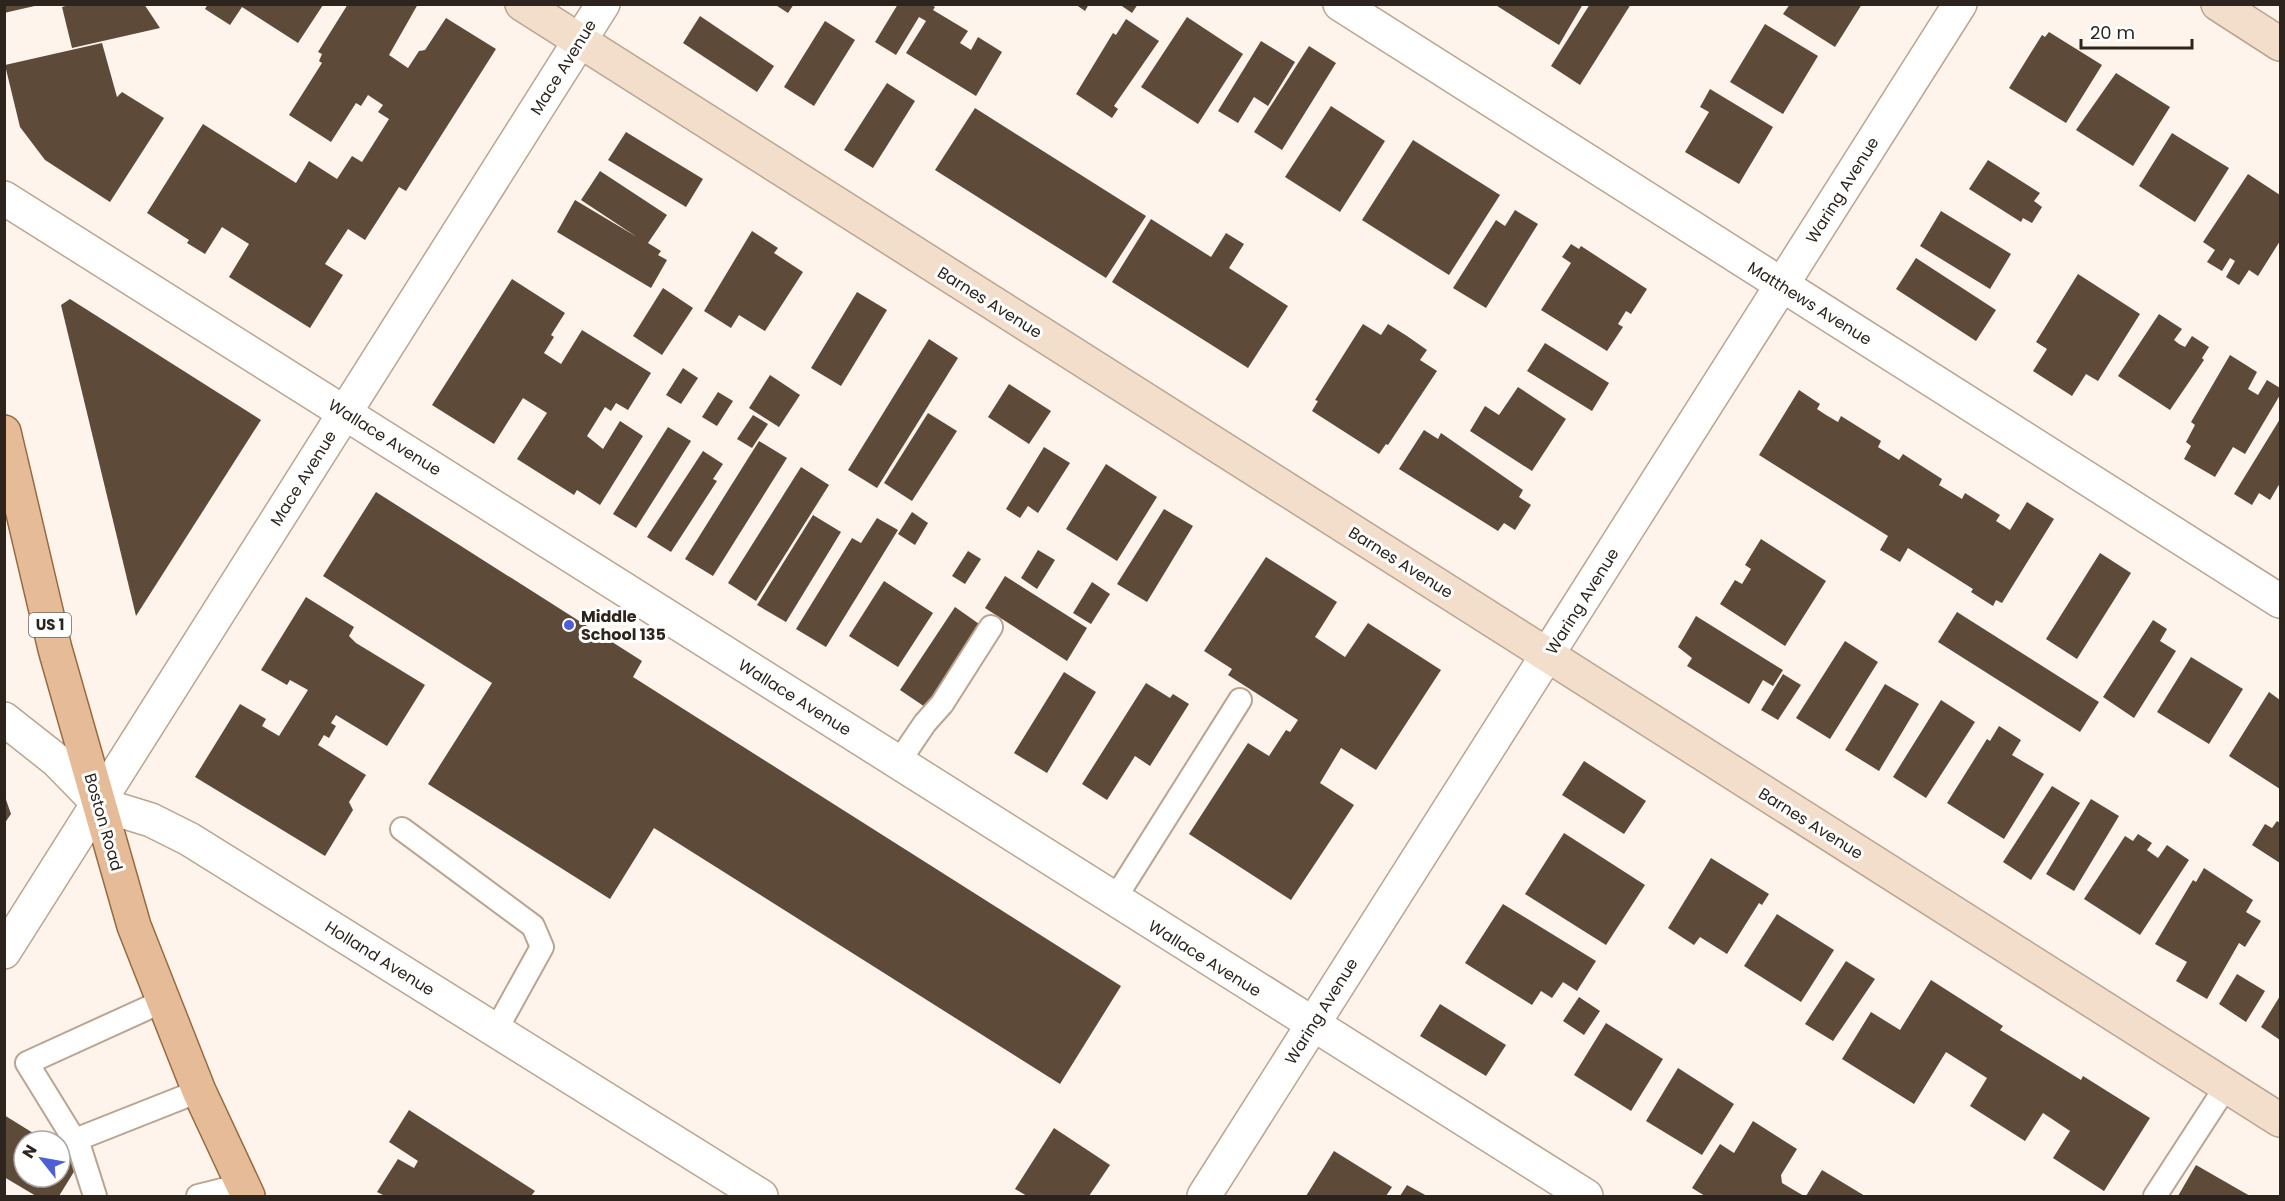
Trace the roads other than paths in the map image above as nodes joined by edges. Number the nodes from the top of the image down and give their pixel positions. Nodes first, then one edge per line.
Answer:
1 (522, 4) edge
2 (603, 4) edge
3 (1340, 4) edge
4 (1960, 4) edge
5 (2218, 4) edge
6 (579, 41) junction
7 (2280, 44) edge
8 (4, 198) edge
9 (1782, 285) junction
10 (345, 412) junction
11 (4, 432) edge
12 (2280, 601) edge
13 (991, 627) dead end
14 (1547, 655) junction
15 (1240, 700) dead end
16 (4, 718) edge
17 (898, 763) junction
18 (99, 804) junction
19 (402, 829) dead end
20 (1114, 900) junction
21 (4, 952) edge
22 (163, 1001) junction
23 (1312, 1026) junction
24 (496, 1030) junction
25 (2227, 1085) junction
26 (199, 1090) junction
27 (2280, 1120) edge
28 (75, 1140) junction
29 (245, 1191) edge
30 (95, 1197) edge
31 (198, 1197) edge
32 (761, 1197) edge
33 (1204, 1197) edge
34 (1586, 1197) edge
35 (2155, 1197) edge

1 - 6 street, Barnes Avenue
2 - 6 street, Mace Avenue
3 - 9 street, Matthews Avenue
4 - 9 street, Waring Avenue
5 - 7 street
6 - 10 street, Mace Avenue
6 - 14 street, Barnes Avenue
8 - 10 street, Wallace Avenue
9 - 12 street, Matthews Avenue
9 - 14 street, Waring Avenue
10 - 17 street, Wallace Avenue
10 - 18 street, Mace Avenue
11 - 18 main road, Boston Road / US 1
13 - 17 lane
14 - 23 street, Waring Avenue
14 - 25 street, Barnes Avenue
15 - 20 lane
16 - 18 street, Holland Avenue
17 - 20 street, Wallace Avenue
18 - 21 street, Mace Avenue
18 - 22 main road, Boston Road / US 1
18 - 24 street, Holland Avenue
19 - 24 lane
20 - 23 street, Wallace Avenue
22 - 26 main road, Boston Road / US 1
22 - 28 lane
23 - 33 street, Waring Avenue
23 - 34 street, Wallace Avenue
24 - 32 street, Holland Avenue
25 - 27 street, Barnes Avenue
25 - 35 lane
26 - 28 lane
26 - 29 main road, Boston Road / US 1
28 - 30 lane
29 - 31 lane

